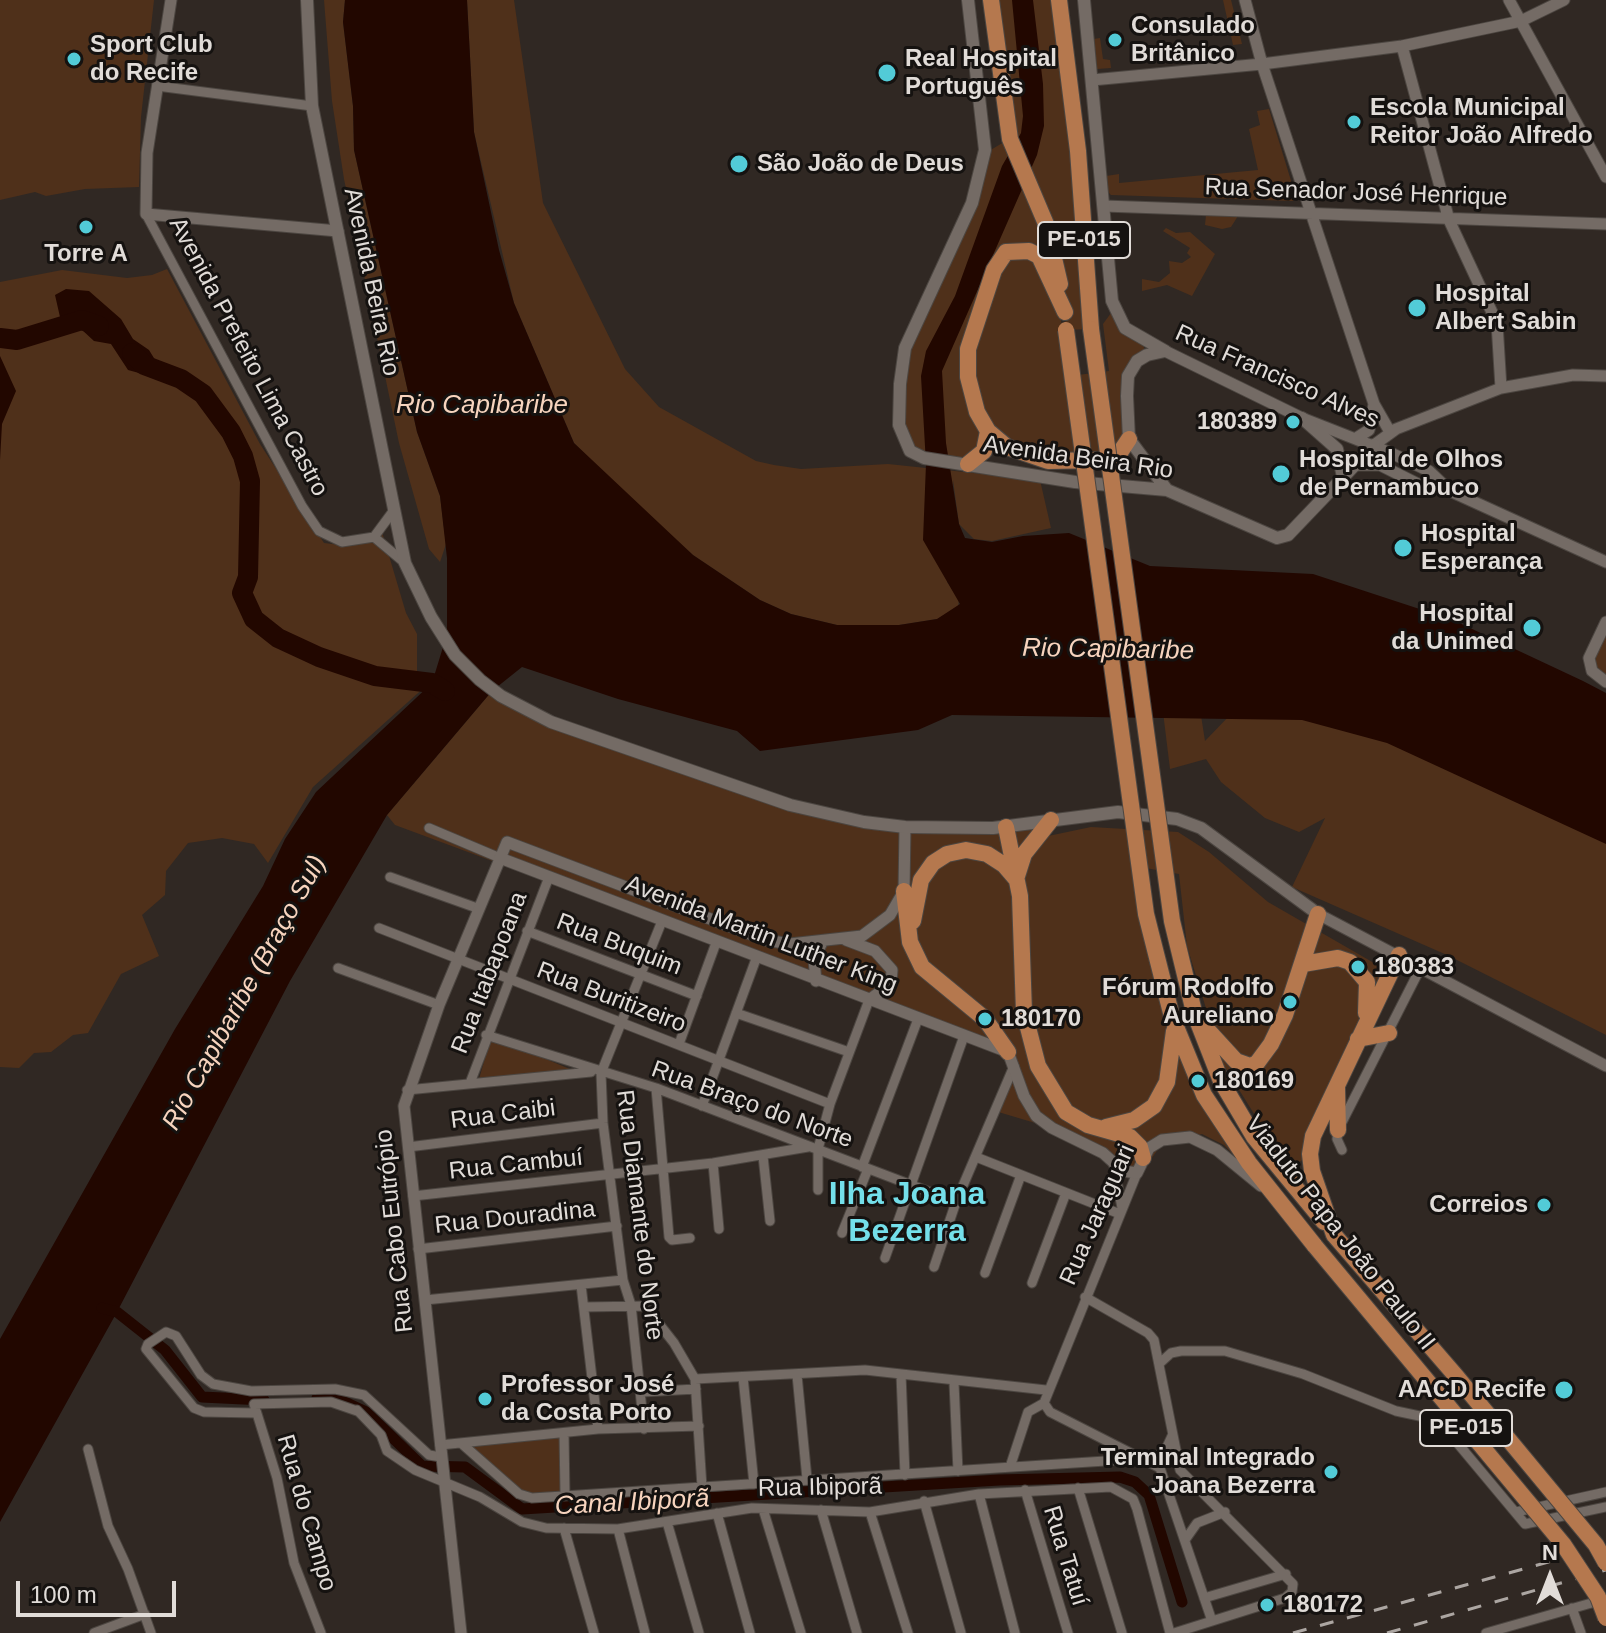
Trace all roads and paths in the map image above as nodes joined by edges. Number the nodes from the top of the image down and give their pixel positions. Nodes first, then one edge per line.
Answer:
1 (171, 0) edge
2 (307, 0) edge
3 (968, 0) edge
4 (991, 0) edge
5 (1059, 0) edge
6 (1084, 0) edge
7 (1245, 0) edge
8 (1509, 0) edge
9 (1564, 0) edge
10 (1521, 21) junction
11 (1402, 46) junction
12 (1262, 64) junction
13 (1092, 80) junction
14 (157, 86) junction
15 (312, 106) junction
16 (1606, 177) edge
17 (1104, 206) junction
18 (1312, 213) junction
19 (146, 214) junction
20 (1449, 220) junction
21 (1606, 224) edge
22 (338, 231) junction
23 (1065, 312) junction
24 (1165, 351) junction
25 (1606, 376) edge
26 (1501, 388) junction
27 (1374, 404) junction
28 (1302, 418) junction
29 (988, 431) junction
30 (1390, 432) junction
31 (1358, 437) junction
32 (1129, 439) junction
33 (1374, 445) junction
34 (961, 463) junction
35 (1354, 465) junction
36 (1343, 477) junction
37 (1167, 490) junction
38 (1450, 491) junction
39 (394, 510) junction
40 (374, 537) junction
41 (1606, 562) edge
42 (406, 567) junction
43 (1606, 622) edge
44 (1606, 682) edge
45 (1051, 820) junction
46 (905, 827) junction
47 (1006, 827) junction
48 (429, 828) dead end
49 (507, 842) joint
50 (500, 858) junction
51 (390, 877) dead end
52 (549, 877) junction
53 (1017, 879) junction
54 (904, 891) junction
55 (477, 908) junction
56 (1318, 914) junction
57 (662, 921) junction
58 (379, 928) dead end
59 (527, 931) junction
60 (845, 940) junction
61 (822, 942) junction
62 (910, 942) junction
63 (716, 943) junction
64 (1399, 955) junction
65 (756, 959) junction
66 (456, 961) junction
67 (1303, 964) junction
68 (1421, 967) junction
69 (338, 968) dead end
70 (641, 976) junction
71 (507, 979) junction
72 (816, 981) junction
73 (697, 996) junction
74 (869, 1000) junction
75 (439, 1005) junction
76 (736, 1013) junction
77 (1194, 1014) junction
78 (918, 1019) junction
79 (1173, 1021) junction
80 (623, 1025) junction
81 (1389, 1033) junction
82 (486, 1035) junction
83 (1360, 1035) junction
84 (964, 1036) junction
85 (679, 1044) junction
86 (849, 1052) junction
87 (1011, 1059) junction
88 (719, 1060) junction
89 (1606, 1066) edge
90 (598, 1072) junction
91 (470, 1083) junction
92 (1337, 1085) junction
93 (656, 1088) junction
94 (407, 1090) junction
95 (830, 1104) junction
96 (702, 1106) junction
97 (603, 1123) junction
98 (1102, 1128) junction
99 (1338, 1130) junction
100 (408, 1147) junction
101 (815, 1148) junction
102 (1342, 1150) dead end
103 (763, 1156) junction
104 (976, 1157) junction
105 (713, 1163) junction
106 (1140, 1165) junction
107 (1114, 1166) junction
108 (662, 1168) junction
109 (865, 1168) junction
110 (609, 1175) junction
111 (1021, 1175) junction
112 (908, 1186) junction
113 (818, 1190) dead end
114 (1066, 1193) junction
115 (413, 1196) junction
116 (1274, 1196) junction
117 (956, 1202) junction
118 (1121, 1211) junction
119 (770, 1221) dead end
120 (617, 1226) junction
121 (719, 1229) dead end
122 (842, 1233) dead end
123 (1334, 1236) junction
124 (690, 1238) dead end
125 (418, 1249) junction
126 (885, 1258) dead end
127 (934, 1267) dead end
128 (985, 1273) dead end
129 (623, 1280) junction
130 (1032, 1283) dead end
131 (581, 1285) junction
132 (1085, 1297) junction
133 (425, 1300) junction
134 (636, 1305) junction
135 (584, 1307) junction
136 (1160, 1363) junction
137 (901, 1374) junction
138 (797, 1375) junction
139 (743, 1377) junction
140 (954, 1383) junction
141 (696, 1384) junction
142 (1046, 1390) junction
143 (642, 1392) junction
144 (1044, 1403) junction
145 (255, 1408) junction
146 (699, 1426) junction
147 (598, 1429) junction
148 (644, 1429) junction
149 (564, 1433) junction
150 (1172, 1436) junction
151 (461, 1443) junction
152 (88, 1449) dead end
153 (441, 1451) junction
154 (1143, 1459) junction
155 (1010, 1467) junction
156 (958, 1471) junction
157 (905, 1475) junction
158 (807, 1479) junction
159 (444, 1483) junction
160 (754, 1484) junction
161 (702, 1487) junction
162 (1078, 1488) junction
163 (1025, 1490) junction
164 (1606, 1492) edge
165 (979, 1494) junction
166 (565, 1495) junction
167 (924, 1501) junction
168 (1606, 1507) edge
169 (763, 1509) junction
170 (821, 1510) junction
171 (870, 1512) junction
172 (1225, 1512) junction
173 (1516, 1512) junction
174 (717, 1513) junction
175 (667, 1522) junction
176 (564, 1528) junction
177 (618, 1529) junction
178 (1185, 1540) junction
179 (1606, 1563) edge
180 (1286, 1574) junction
181 (1204, 1598) junction
182 (1606, 1599) edge
183 (1572, 1608) junction
184 (145, 1614) junction
185 (1606, 1618) edge
186 (1212, 1621) junction
187 (94, 1633) edge
188 (151, 1633) edge
189 (321, 1633) edge
190 (461, 1633) edge
191 (594, 1633) edge
192 (645, 1633) edge
193 (699, 1633) edge
194 (750, 1633) edge
195 (801, 1633) edge
196 (857, 1633) edge
197 (908, 1633) edge
198 (961, 1633) edge
199 (1015, 1633) edge
200 (1068, 1633) edge
201 (1122, 1633) edge
202 (1172, 1633) edge
203 (1486, 1633) edge
204 (1581, 1633) edge

1 - 14 street, Avenida Prefeito Lima Castro
2 - 15 main road, Avenida Beira Rio
3 - 34 main road, Avenida Beira Rio
4 - 23 highway, PE-015
5 - 77 highway, PE-015, bridge
6 - 13 main road
7 - 12 street
8 - 10 street
9 - 10 street
10 - 11 street
10 - 16 street
11 - 12 street
11 - 20 street
12 - 13 street
12 - 18 street
13 - 17 main road
14 - 15 street
14 - 19 street, Avenida Prefeito Lima Castro
15 - 22 main road, Avenida Beira Rio
17 - 18 street, Rua Senador José Henrique
17 - 24 main road, Rua Francisco Alves
18 - 20 street, Rua Senador José Henrique
18 - 27 street
19 - 22 street
19 - 40 street, Avenida Prefeito Lima Castro
20 - 21 street, Rua Senador José Henrique
20 - 26 street
22 - 39 main road, Avenida Beira Rio
23 - 29 highway
23 - 79 highway, PE-015, bridge
24 - 28 street, Rua Francisco Alves
24 - 32 main road
25 - 26 street
26 - 30 street
27 - 30 street
27 - 31 street
28 - 31 street, Rua Francisco Alves
28 - 36 main road
29 - 32 highway
29 - 34 highway
30 - 33 street
31 - 33 street, Rua Francisco Alves
32 - 37 main road
33 - 35 main road
33 - 38 street, Rua Francisco Alves
34 - 37 main road, Avenida Beira Rio
35 - 36 main road
35 - 38 street, Rua Francisco Alves
36 - 37 main road, Avenida Beira Rio
38 - 41 street, Rua Francisco Alves
39 - 40 street
39 - 42 main road, Avenida Beira Rio
40 - 42 street
42 - 46 main road, Avenida Beira Rio
43 - 44 street
45 - 47 main road, Avenida Beira Rio
45 - 53 highway
45 - 56 main road, Avenida Beira Rio
46 - 47 main road, Avenida Beira Rio
46 - 54 street
47 - 53 highway
48 - 50 street
49 - 50 street, Rua Cabo Eutrópio
49 - 61 street, Avenida Martin Luther King
50 - 52 street, Avenida Martin Luther King
50 - 55 street, Rua Cabo Eutrópio
51 - 55 street
52 - 57 street, Avenida Martin Luther King
52 - 59 street, Rua Itabapoana
53 - 62 highway
53 - 98 highway
54 - 60 street, Avenida Martin Luther King
54 - 62 highway
55 - 66 street, Rua Cabo Eutrópio
56 - 64 street
56 - 67 highway
57 - 63 street, Avenida Martin Luther King
57 - 70 street, Rua Diamante do Norte
58 - 66 street, Rua Buritizeiro
59 - 70 street, Rua Buquim
59 - 71 street, Rua Itabapoana
60 - 61 street, Avenida Martin Luther King
60 - 74 street
61 - 72 street
62 - 87 highway
63 - 65 street, Avenida Martin Luther King
63 - 73 street
64 - 68 street
64 - 83 highway
65 - 72 street, Avenida Martin Luther King
65 - 76 street
66 - 71 street, Rua Buritizeiro
66 - 75 street, Rua Cabo Eutrópio
67 - 77 highway
67 - 83 highway
68 - 81 street
68 - 89 street
69 - 75 street
70 - 73 street, Rua Buquim
70 - 80 street, Rua Diamante do Norte
71 - 80 street, Rua Buritizeiro
71 - 82 street, Rua Itabapoana
72 - 74 street, Avenida Martin Luther King
73 - 85 street
74 - 78 street, Avenida Martin Luther King
74 - 86 street
75 - 94 street, Rua Cabo Eutrópio
76 - 86 street
76 - 88 street
77 - 123 highway, Viaduto Papa João Paulo II / PE-015
78 - 84 street, Avenida Martin Luther King
78 - 109 street
79 - 98 highway
79 - 116 highway, Viaduto Papa João Paulo II / PE-015
80 - 85 street, Rua Buritizeiro
80 - 90 street, Rua Diamante do Norte
81 - 83 highway
81 - 99 street
82 - 90 street, Rua Braço do Norte
82 - 91 street, Rua Itabapoana
83 - 92 highway
84 - 87 street, Avenida Martin Luther King
84 - 112 street
85 - 88 street, Rua Buritizeiro
86 - 95 street
87 - 104 street
87 - 107 street
88 - 95 street, Rua Buritizeiro
88 - 96 street
90 - 91 street
90 - 93 street, Rua Braço do Norte
90 - 97 street, Rua Diamante do Norte
91 - 94 street
92 - 99 highway
92 - 123 highway
93 - 96 street, Rua Braço do Norte
93 - 108 street
94 - 100 street, Rua Cabo Eutrópio
95 - 101 street
96 - 101 street, Rua Braço do Norte
97 - 100 street, Rua Caibi
97 - 110 street, Rua Diamante do Norte
98 - 106 highway
99 - 102 street
100 - 115 street, Rua Cabo Eutrópio
101 - 103 street, Rua Cambuí
101 - 109 street, Rua Braço do Norte
101 - 113 street
103 - 105 street, Rua Cambuí
103 - 119 street
104 - 111 street
104 - 117 street
105 - 108 street, Rua Cambuí
105 - 121 street
106 - 107 street
106 - 116 street, Rua Jaraguari
106 - 118 street, Rua Jaraguari
107 - 118 street
108 - 110 street, Rua Cambuí
108 - 124 street
109 - 112 street, Rua Braço do Norte
109 - 122 street, Rua Braço do Norte
110 - 115 street, Rua Cambuí
110 - 120 street, Rua Diamante do Norte
111 - 114 street
111 - 128 street
112 - 117 street, Rua Braço do Norte
112 - 126 street
114 - 118 street
114 - 130 street
115 - 125 street, Rua Cabo Eutrópio
116 - 185 highway, Viaduto Papa João Paulo II / PE-015, bridge
117 - 127 street
118 - 132 street, Rua Jaraguari
120 - 125 street, Rua Douradina
120 - 129 street, Rua Diamante do Norte
123 - 179 highway, Viaduto Papa João Paulo II / PE-015, bridge
125 - 133 street, Rua Cabo Eutrópio
129 - 131 street
129 - 134 street, Rua Diamante do Norte
131 - 133 street
131 - 135 street
132 - 136 street
132 - 142 street, Rua Jaraguari
133 - 153 street, Rua Cabo Eutrópio
134 - 135 street
134 - 141 street
134 - 143 street, Rua Diamante do Norte
135 - 147 street
136 - 150 street
136 - 173 street
137 - 138 street
137 - 140 street
137 - 157 street
138 - 139 street
138 - 158 street
139 - 141 street
139 - 160 street
140 - 142 street
140 - 156 street
141 - 143 street
141 - 146 street
142 - 144 street, Rua Jaraguari
143 - 148 street, Rua Diamante do Norte
144 - 154 street
144 - 155 street
145 - 153 street, Rua Ibiporã
145 - 159 street, Rua Ibiporã
145 - 189 street, Rua do Campo
146 - 148 street
146 - 161 street
147 - 148 street
147 - 149 street
149 - 151 street
149 - 166 street
150 - 154 street
150 - 172 street
151 - 153 street
151 - 166 street, Rua Ibiporã
152 - 184 street
153 - 159 street, Rua Cabo Eutrópio
154 - 155 street, Rua Ibiporã
154 - 178 street
155 - 156 street, Rua Ibiporã
156 - 157 street, Rua Ibiporã
157 - 158 street, Rua Ibiporã
158 - 160 street, Rua Ibiporã
159 - 176 street, Rua Ibiporã
159 - 190 street, Rua Cabo Eutrópio
160 - 161 street, Rua Ibiporã
161 - 166 street, Rua Ibiporã
162 - 163 street, Rua Ibiporã
162 - 201 street
162 - 202 street, Rua Ibiporã
163 - 165 street, Rua Ibiporã
163 - 200 street, Rua Tatuí
164 - 173 street
165 - 167 street, Rua Ibiporã
165 - 199 street
167 - 171 street, Rua Ibiporã
167 - 198 street
168 - 173 street
169 - 170 street, Rua Ibiporã
169 - 174 street, Rua Ibiporã
169 - 195 street
170 - 171 street, Rua Ibiporã
170 - 196 street
171 - 197 street
172 - 178 street
172 - 180 street
174 - 175 street, Rua Ibiporã
174 - 194 street
175 - 177 street, Rua Ibiporã
175 - 193 street
176 - 177 street, Rua Ibiporã
176 - 191 street
177 - 192 street
178 - 181 street
180 - 181 street
180 - 186 street
181 - 186 street
182 - 183 street
183 - 203 street
183 - 204 street
184 - 187 street
184 - 188 street
186 - 202 street

